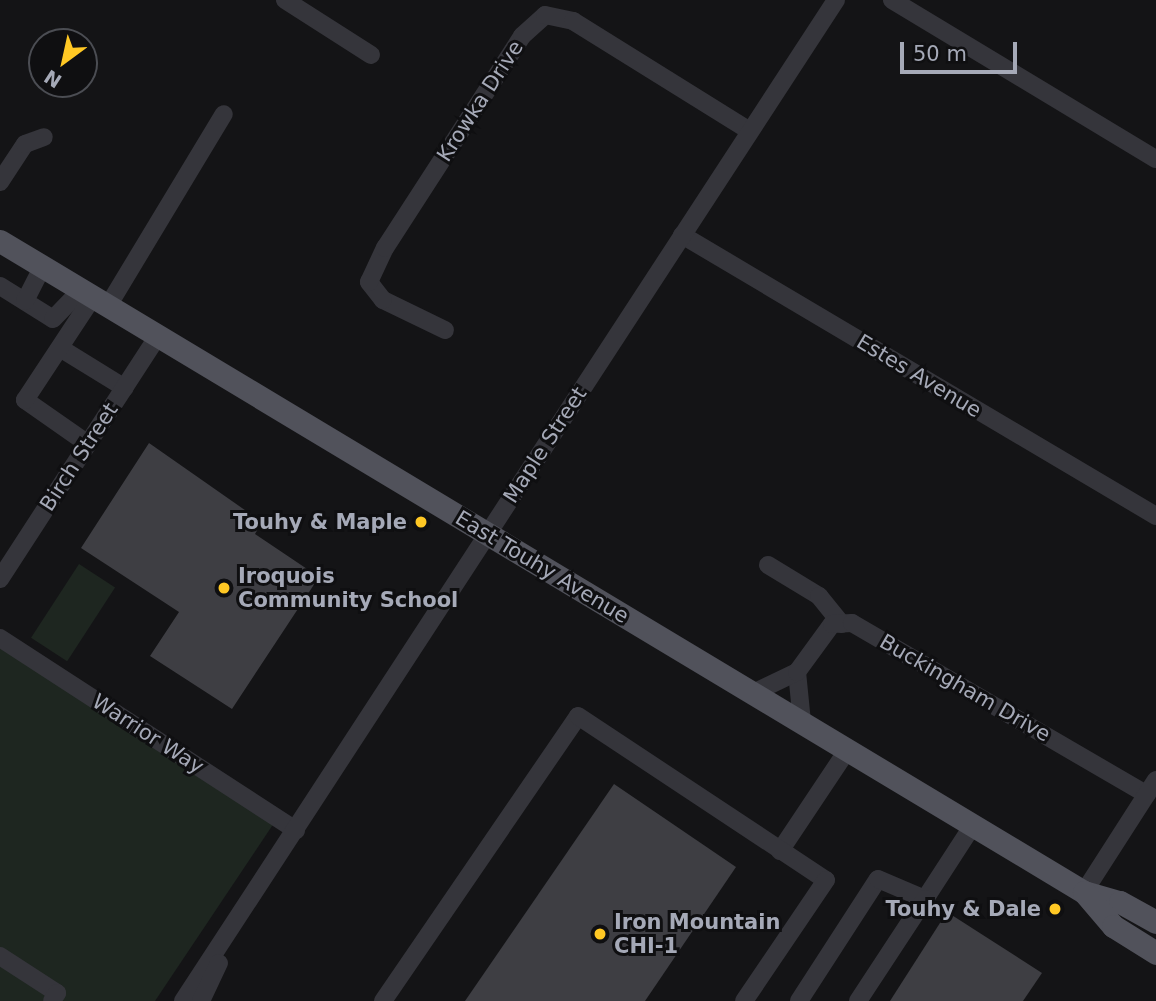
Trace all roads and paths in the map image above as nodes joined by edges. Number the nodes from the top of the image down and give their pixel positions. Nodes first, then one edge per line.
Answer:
1 (285, 0) edge
2 (836, 0) edge
3 (892, 0) edge
4 (372, 55) dead end
5 (224, 114) dead end
6 (750, 131) junction
7 (44, 137) dead end
8 (1156, 159) edge
9 (0, 182) edge
10 (682, 235) junction
11 (0, 242) edge
12 (43, 266) junction
13 (0, 286) edge
14 (94, 297) junction
15 (25, 301) junction
16 (445, 330) dead end
17 (158, 336) junction
18 (60, 348) junction
19 (125, 388) junction
20 (88, 444) junction
21 (1156, 516) edge
22 (487, 535) junction
23 (768, 565) dead end
24 (0, 579) edge
25 (842, 624) junction
26 (0, 638) edge
27 (797, 672) junction
28 (753, 693) junction
29 (802, 722) junction
30 (848, 749) junction
31 (1152, 787) edge
32 (972, 825) junction
33 (296, 830) junction
34 (780, 851) junction
35 (1084, 892) junction
36 (925, 899) junction
37 (1156, 922) edge
38 (233, 927) junction
39 (1156, 953) edge
40 (0, 956) edge
41 (51, 1001) edge
42 (183, 1001) edge
43 (201, 1001) edge
44 (383, 1001) edge
45 (744, 1001) edge
46 (799, 1001) edge
47 (858, 1001) edge

1 - 4 street
2 - 6 street, Maple Street
3 - 8 street
5 - 14 street
6 - 10 street, Maple Street
6 - 16 street, Krowka Drive
7 - 9 street
10 - 21 street, Estes Avenue
10 - 22 street, Maple Street
11 - 12 main road, East Touhy Avenue
12 - 14 main road, East Touhy Avenue
12 - 15 street
13 - 15 street
14 - 15 street
14 - 17 main road, East Touhy Avenue
14 - 18 street
17 - 19 street, Birch Street
17 - 22 main road, East Touhy Avenue
18 - 19 street
18 - 20 street
19 - 20 street, Birch Street
20 - 24 street, Birch Street
22 - 28 main road, East Touhy Avenue
22 - 33 street, Maple Street
23 - 25 street
25 - 27 street
25 - 31 street, Buckingham Drive
26 - 33 street, Warrior Way
27 - 28 street
27 - 29 street
28 - 29 main road, East Touhy Avenue
29 - 30 main road, East Touhy Avenue
30 - 32 main road, East Touhy Avenue
30 - 34 street
31 - 35 street
32 - 35 main road, East Touhy Avenue
32 - 36 street
33 - 38 street, Maple Street
34 - 44 street
34 - 45 street
35 - 37 main road, East Touhy Avenue
35 - 39 main road, East Touhy Avenue
36 - 46 street
36 - 47 street
38 - 42 street, Maple Street
38 - 43 street, Maple Street
40 - 41 street

